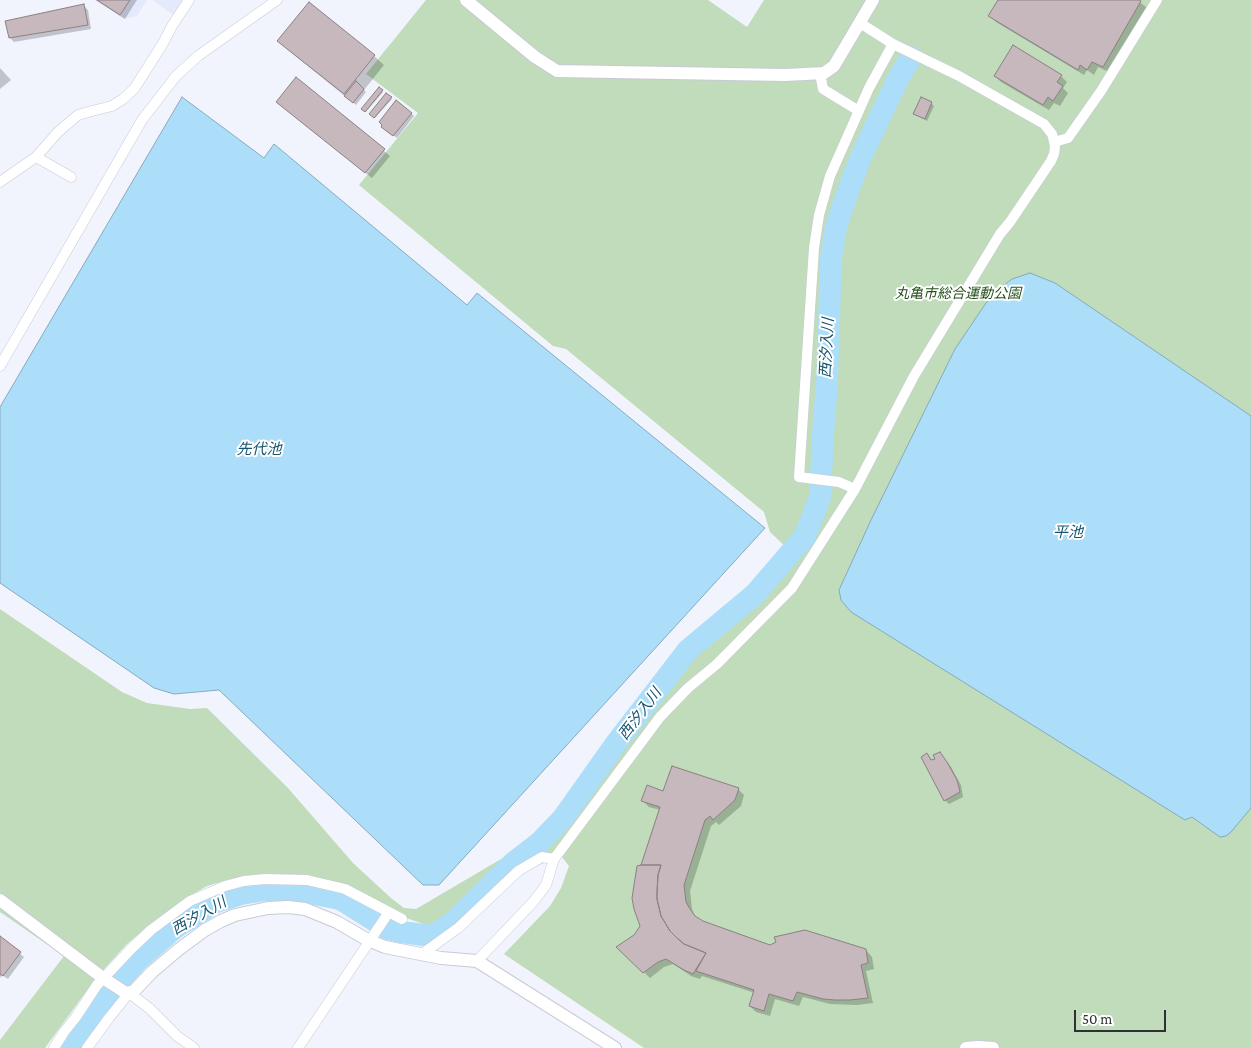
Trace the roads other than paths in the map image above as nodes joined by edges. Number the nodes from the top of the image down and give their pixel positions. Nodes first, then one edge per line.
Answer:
1 (189, 0) edge
2 (277, 0) edge
3 (466, 0) edge
4 (873, 0) edge
5 (1157, 0) edge
6 (860, 23) junction
7 (893, 44) junction
8 (820, 73) junction
9 (859, 111) junction
10 (1054, 142) junction
11 (36, 157) junction
12 (71, 177) dead end
13 (0, 182) edge
14 (0, 366) edge
15 (855, 489) junction
16 (554, 859) junction
17 (0, 900) edge
18 (389, 912) junction
19 (402, 920) dead end
20 (372, 936) junction
21 (422, 954) junction
22 (478, 961) junction
23 (103, 978) junction
24 (126, 993) junction
25 (54, 1048) edge
26 (87, 1048) edge
27 (194, 1048) edge
28 (298, 1048) edge
29 (615, 1048) edge
30 (966, 1048) edge
31 (994, 1048) edge

1 - 11 street
2 - 14 street
3 - 8 street
4 - 6 street
5 - 10 street
6 - 7 street
6 - 8 street
7 - 9 street
7 - 10 street
8 - 9 street
9 - 15 street
10 - 15 street
11 - 12 street
11 - 13 street
15 - 16 street
16 - 21 street
16 - 22 street
17 - 23 street
18 - 19 street
18 - 20 street
18 - 23 street
20 - 21 street
20 - 24 street
20 - 28 street
21 - 22 street
22 - 29 street
23 - 24 street
23 - 25 street
24 - 26 street
24 - 27 street
30 - 31 street

